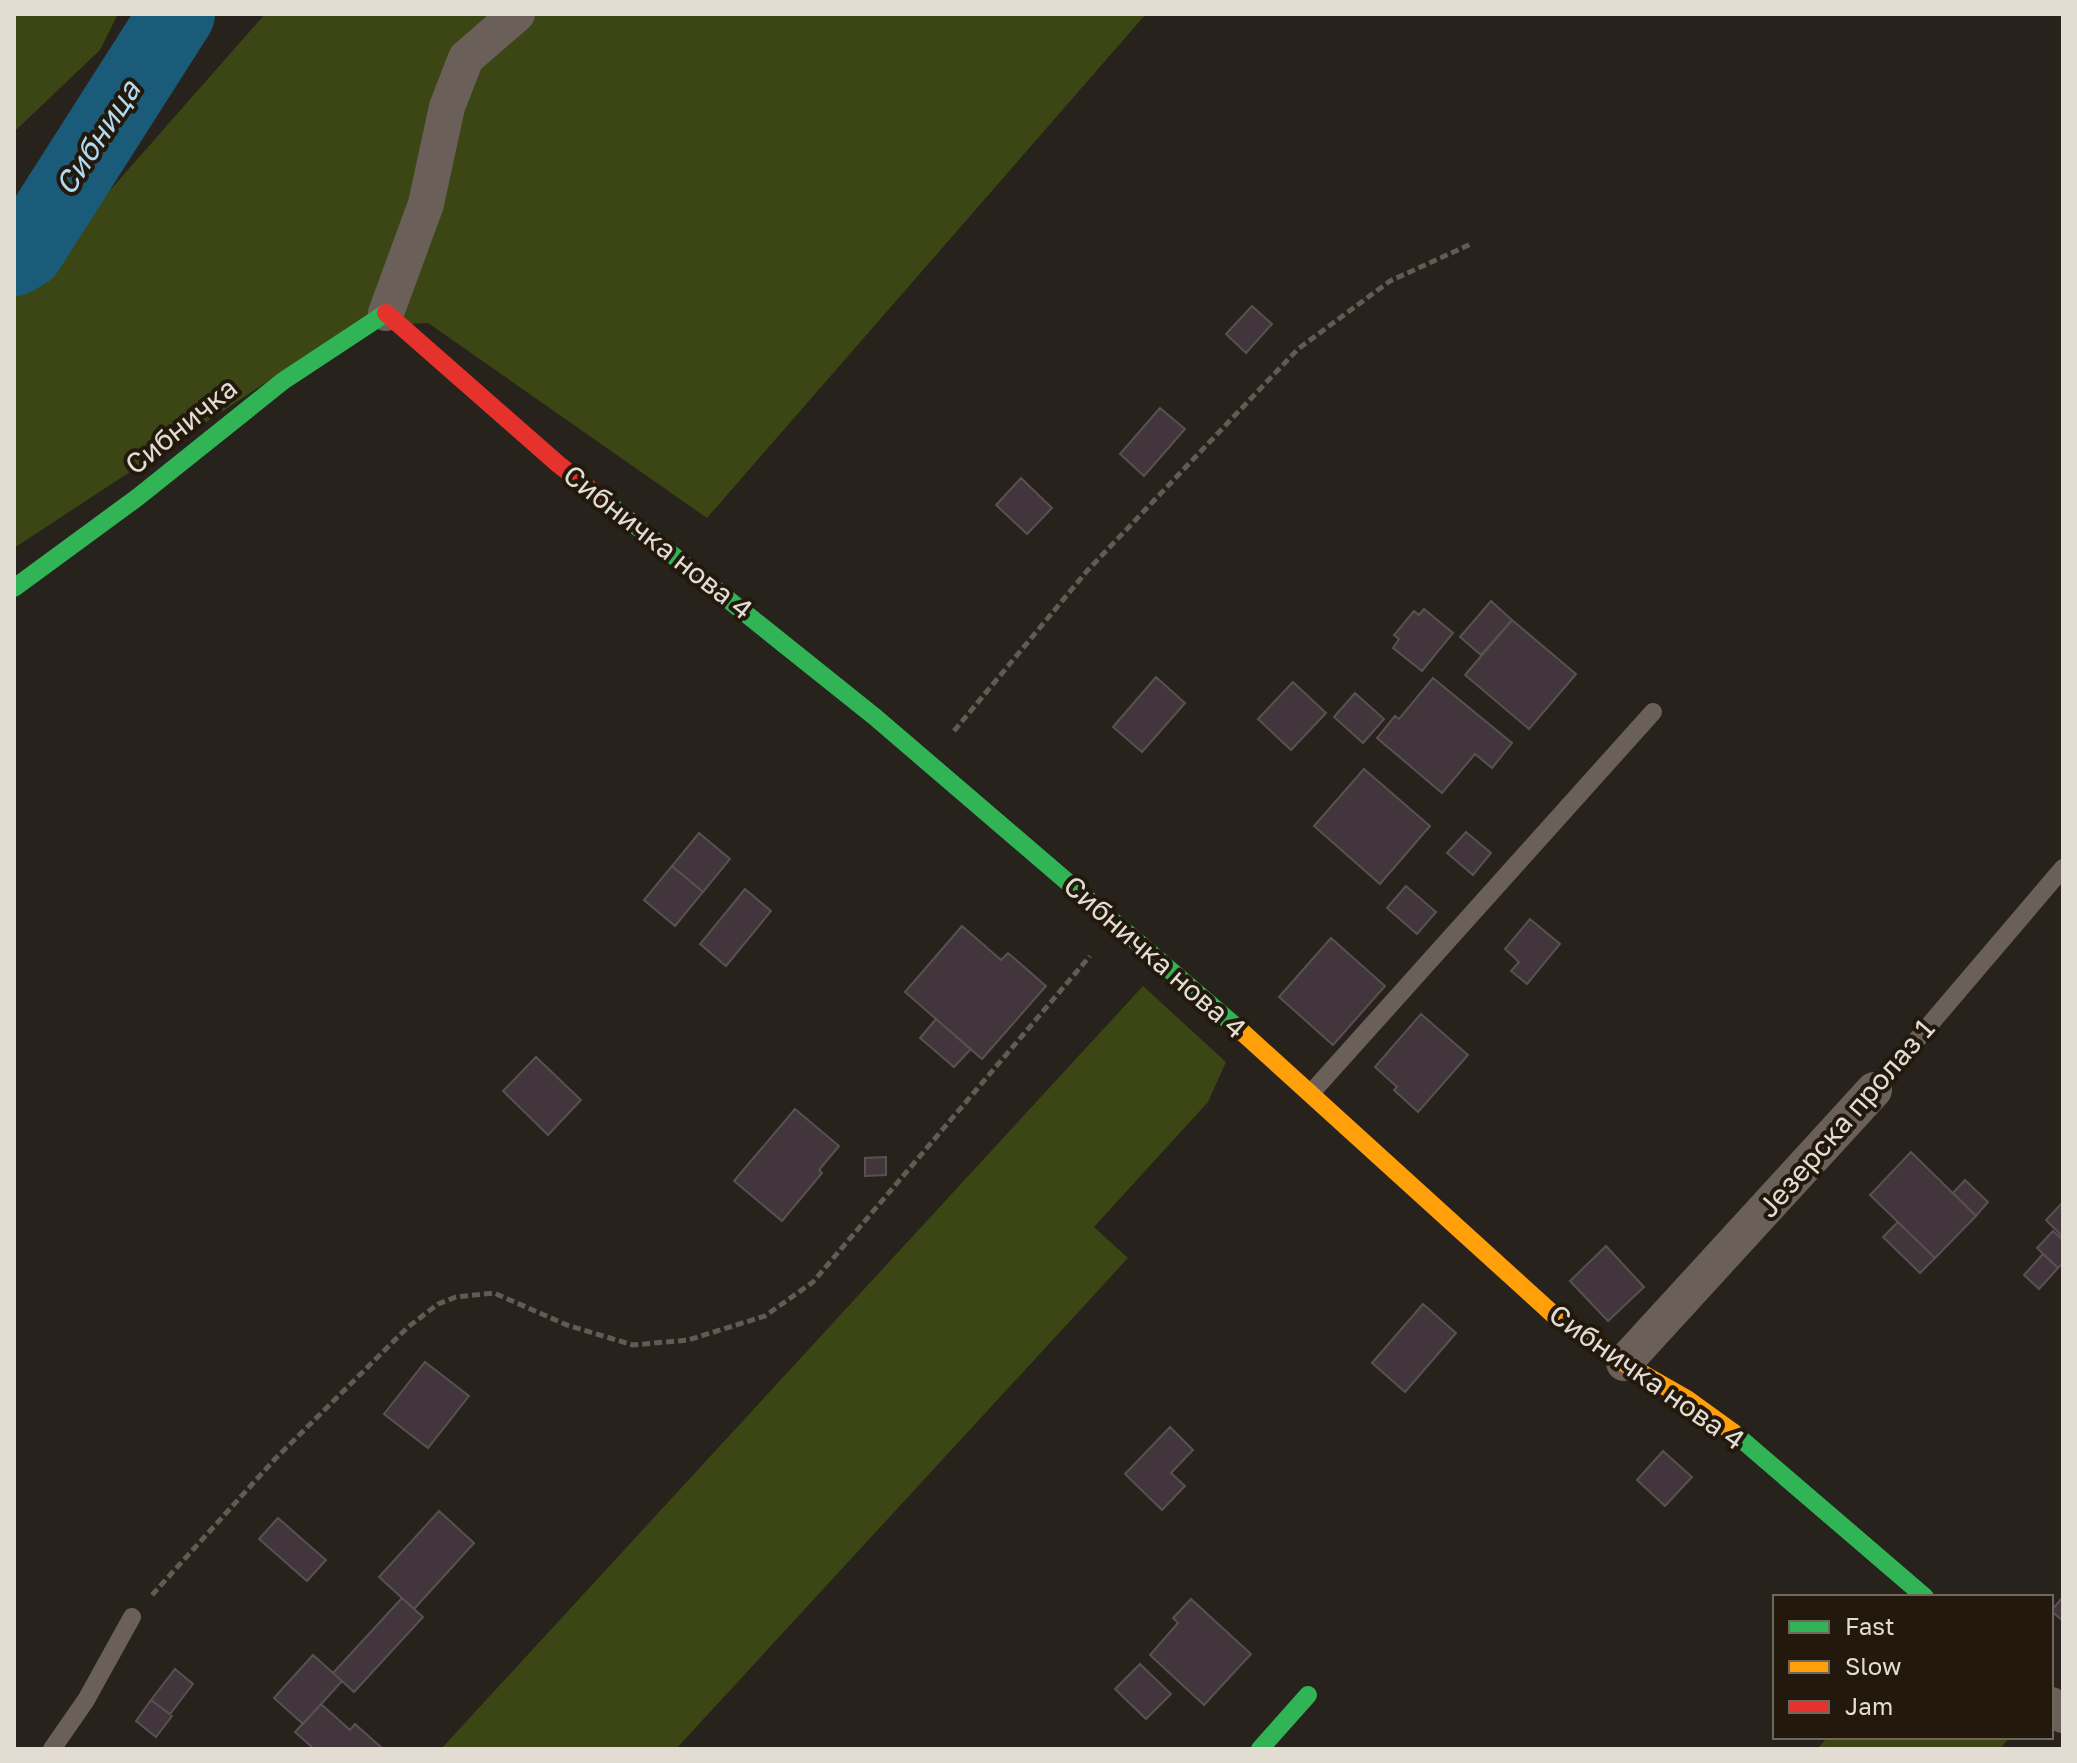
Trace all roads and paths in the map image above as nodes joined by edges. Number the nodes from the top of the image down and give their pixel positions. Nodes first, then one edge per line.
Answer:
1 (517, 14) edge
2 (1473, 243) dead end
3 (386, 313) junction
4 (14, 588) edge
5 (1653, 712) dead end
6 (928, 762) junction
7 (2063, 868) edge
8 (1117, 924) junction
9 (1874, 1090) joint
10 (1311, 1093) junction
11 (1624, 1363) junction
12 (1923, 1595) edge
13 (132, 1617) joint
14 (1308, 1695) dead end
15 (52, 1749) edge
16 (1260, 1749) edge

1 - 3 street
2 - 6 path
3 - 4 street, Сибничка
3 - 6 street, Сибничка нова 4
5 - 10 lane
6 - 8 street, Сибничка нова 4
7 - 9 lane, Језерска пролаз 1
8 - 10 street, Сибничка нова 4
8 - 13 path
9 - 11 street, Језерска пролаз 1
10 - 11 street, Сибничка нова 4
11 - 12 street, Сибничка нова 4
13 - 15 lane
14 - 16 street

